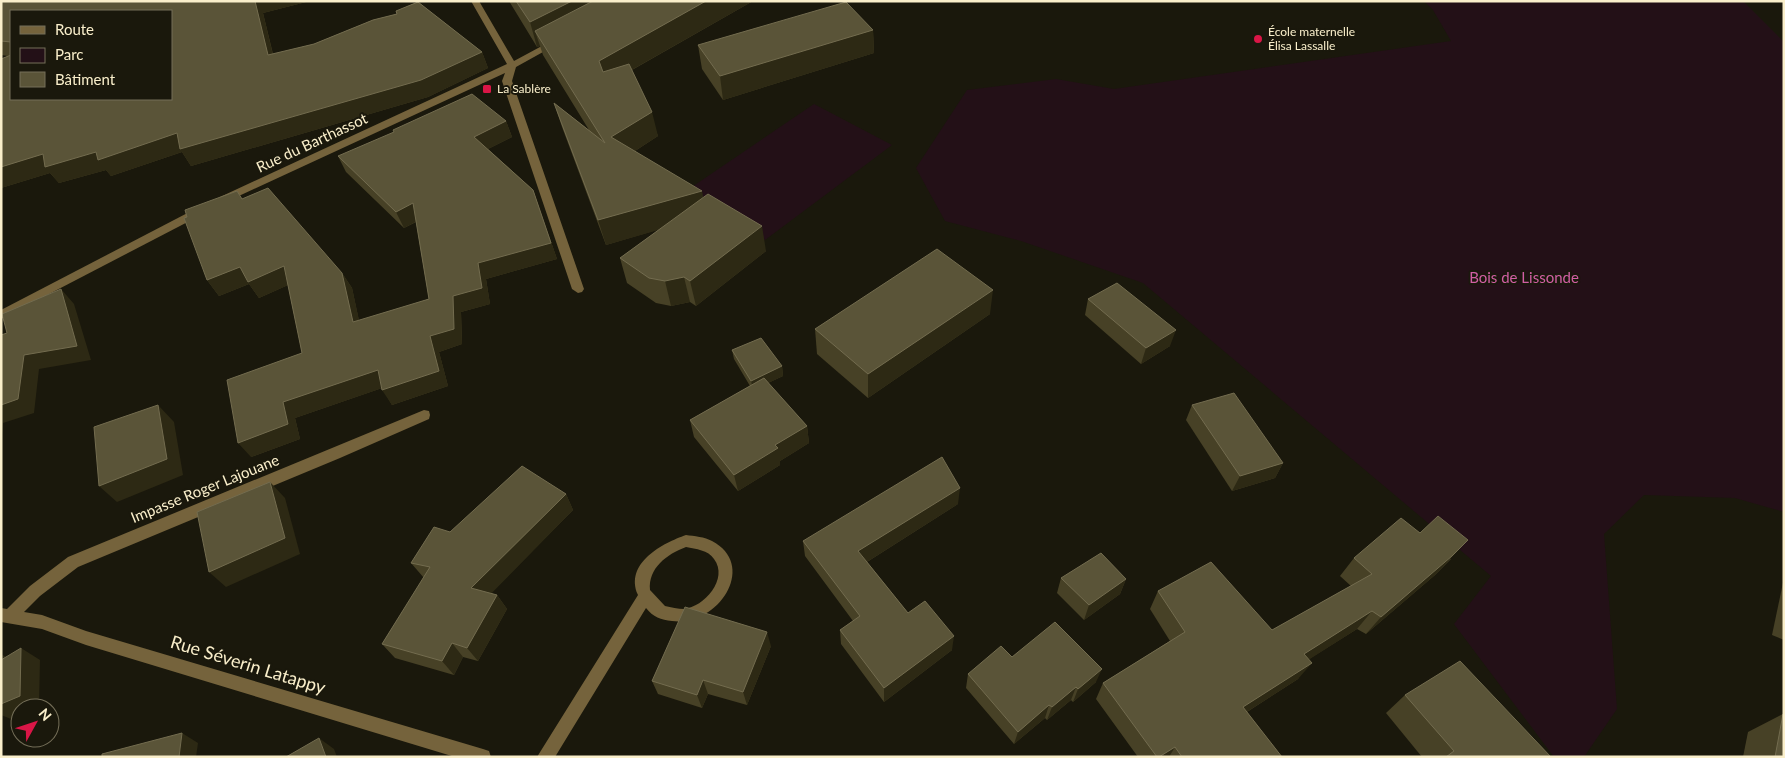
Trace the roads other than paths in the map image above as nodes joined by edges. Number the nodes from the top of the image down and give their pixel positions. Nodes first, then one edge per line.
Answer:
1 (475, 1) edge
2 (567, 37) edge
3 (512, 66) junction
4 (578, 289) dead end
5 (1, 315) edge
6 (424, 415) dead end
7 (645, 596) junction
8 (6, 615) edge
9 (483, 757) edge
10 (545, 757) edge

1 - 3 street
2 - 3 street, Rue du Barthassot
3 - 4 street
3 - 5 street, Rue du Barthassot
6 - 8 street, Impasse Roger Lajouane
7 - 7 street
7 - 10 street
8 - 9 street, Rue Séverin Latappy

